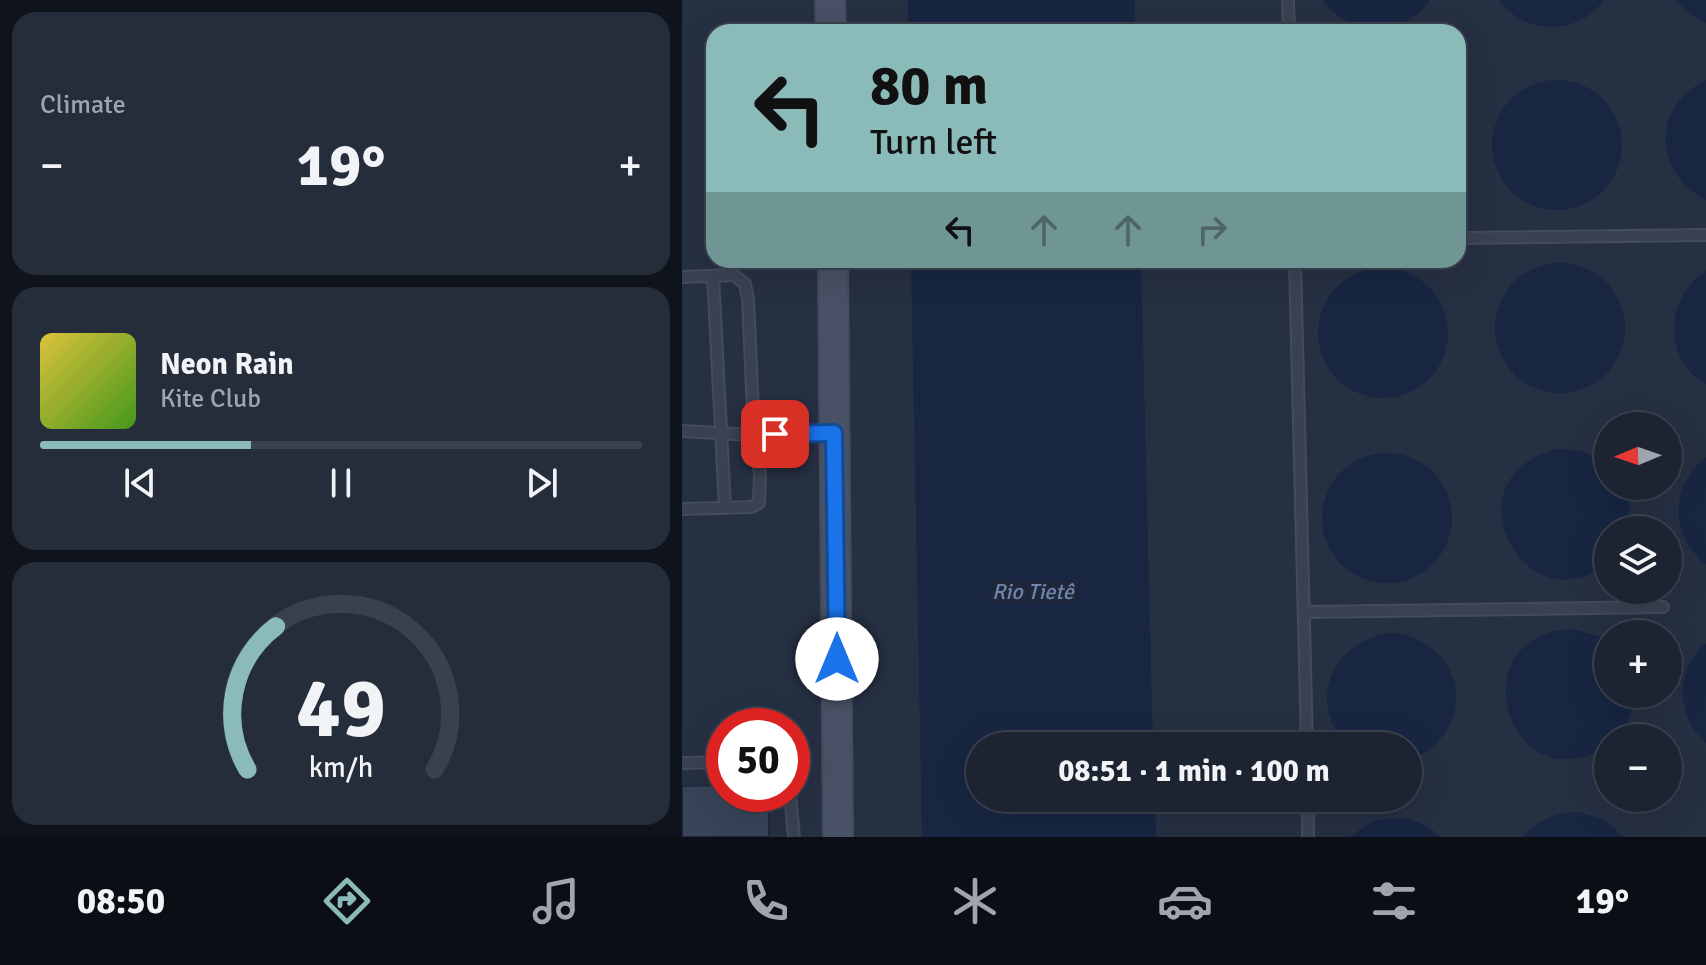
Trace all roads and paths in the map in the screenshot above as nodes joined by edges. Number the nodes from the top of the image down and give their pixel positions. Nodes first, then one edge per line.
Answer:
1 (830, 0) edge
2 (1288, 0) edge
3 (831, 24) edge
4 (1289, 24) edge
5 (1706, 235) edge
6 (1466, 238) edge
7 (833, 268) edge
8 (1295, 268) edge
9 (713, 276) junction
10 (682, 277) edge
11 (682, 431) edge
12 (723, 433) junction
13 (834, 433) junction
14 (754, 435) junction
15 (725, 508) junction
16 (682, 509) edge
17 (1663, 607) dead end
18 (1305, 612) junction
19 (1307, 732) edge
20 (706, 762) edge
21 (682, 763) edge
22 (792, 812) edge
23 (1308, 812) edge
24 (794, 837) edge
25 (838, 837) edge
26 (1308, 837) edge

1 - 3 main road
2 - 4 lane
5 - 6 lane
7 - 13 main road
8 - 18 lane
9 - 10 lane
9 - 12 lane
9 - 14 lane
11 - 12 lane
12 - 14 lane
12 - 15 lane
13 - 14 lane
13 - 25 main road
14 - 15 lane
15 - 16 lane
17 - 18 lane
18 - 19 lane
20 - 21 lane
22 - 24 lane
23 - 26 lane

